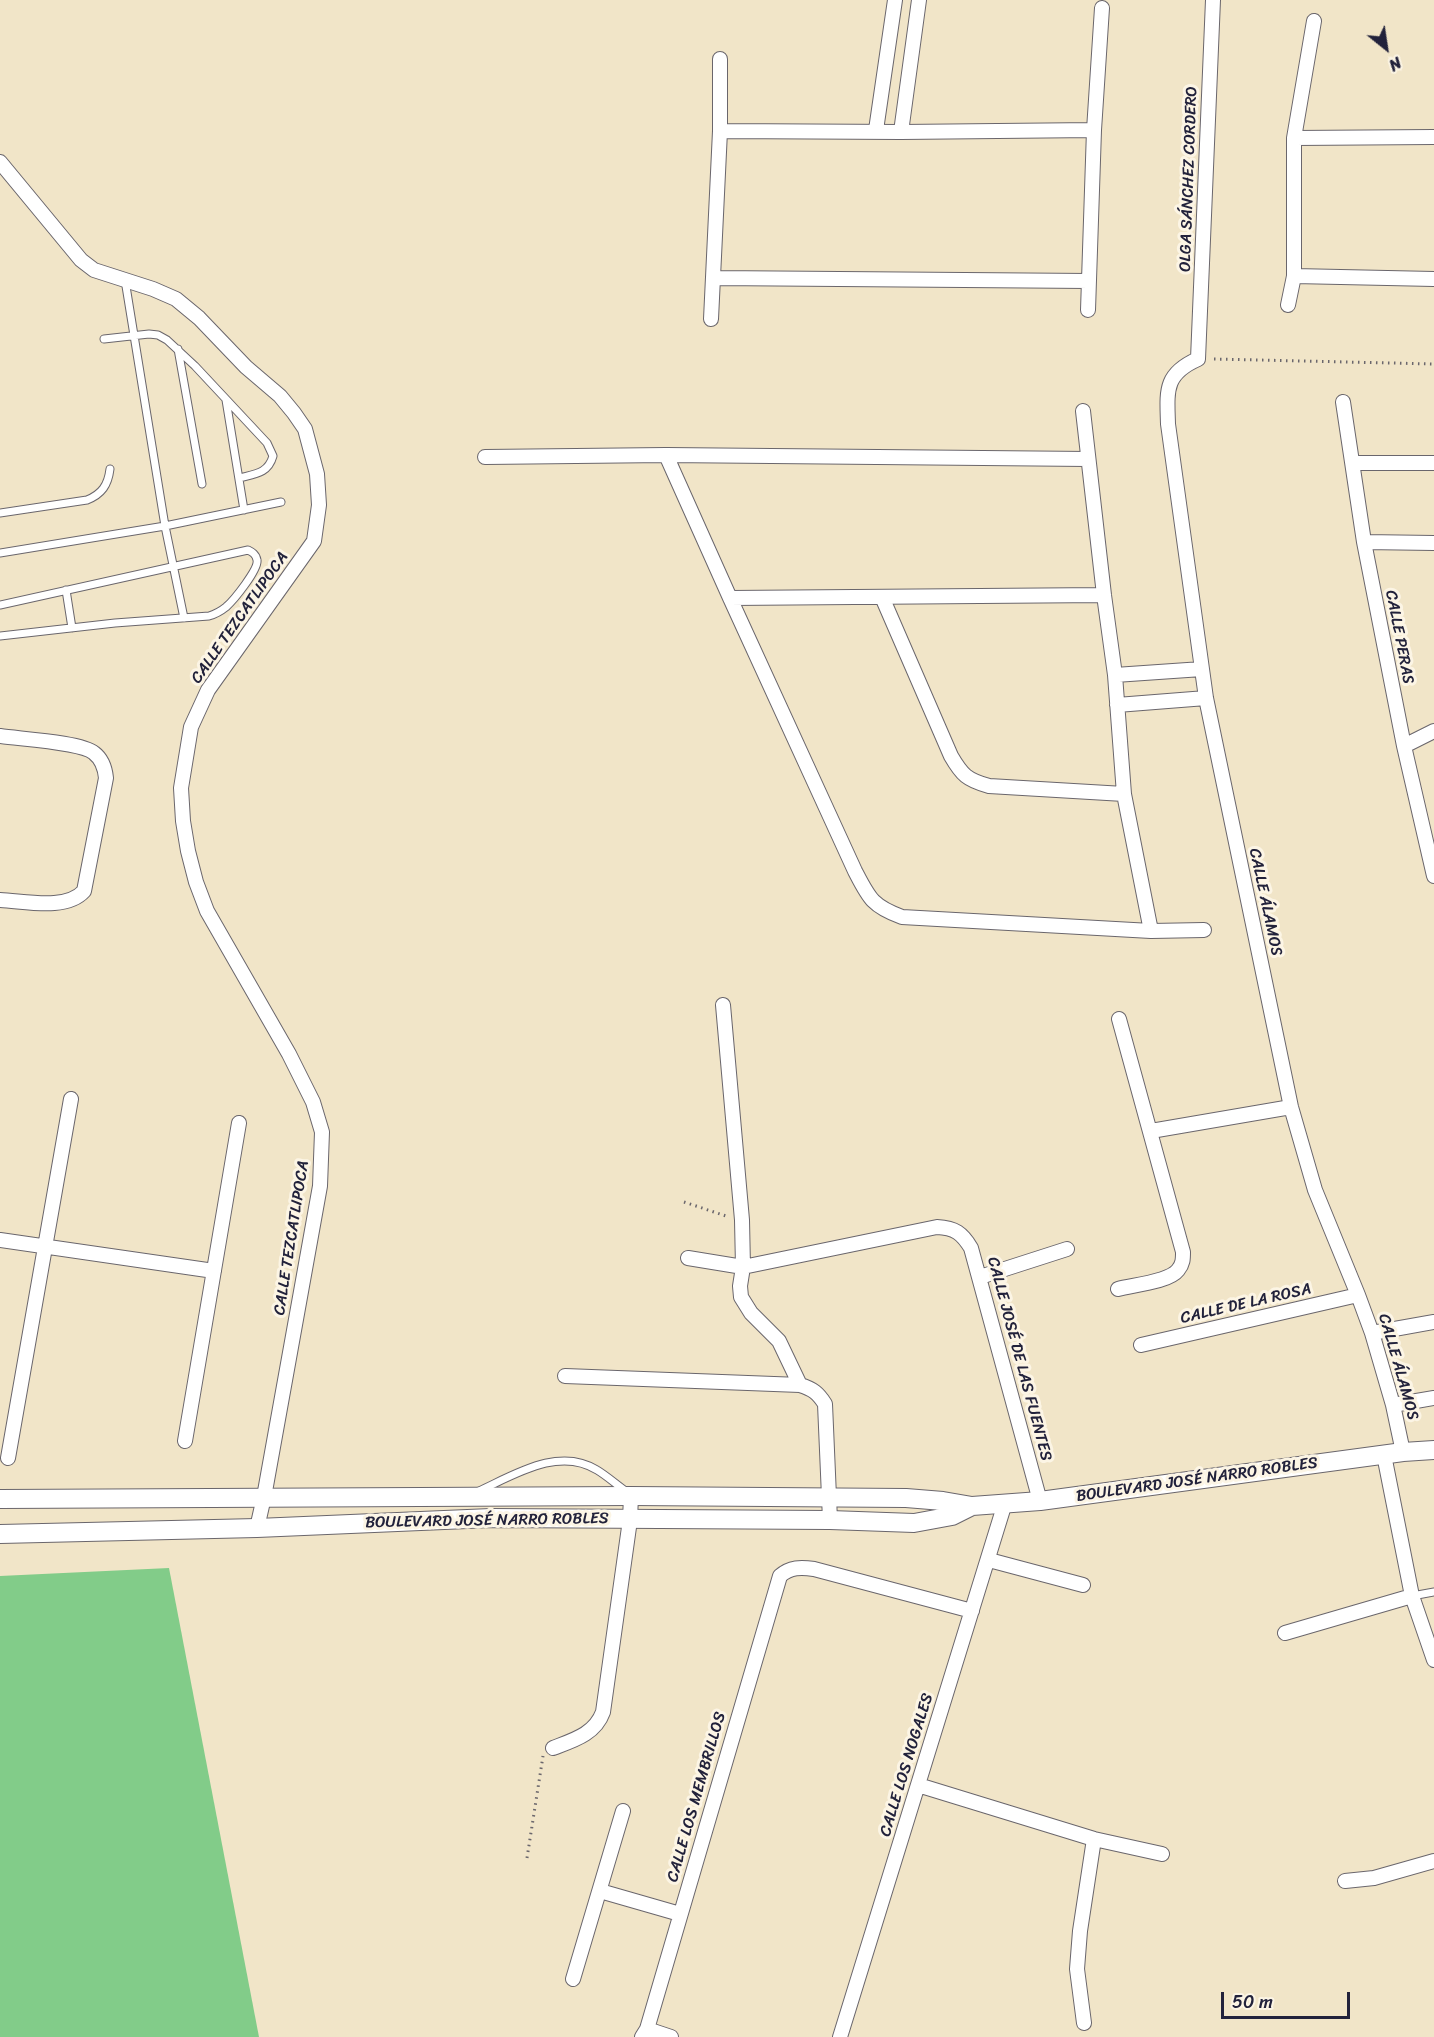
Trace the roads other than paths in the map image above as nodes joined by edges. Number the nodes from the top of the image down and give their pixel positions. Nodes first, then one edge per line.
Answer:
1 (895, 0) edge
2 (919, 0) edge
3 (1213, 0) edge
4 (1102, 8) dead end
5 (1314, 21) dead end
6 (720, 59) dead end
7 (876, 130) junction
8 (1094, 130) junction
9 (720, 131) junction
10 (902, 132) junction
11 (1434, 137) edge
12 (1294, 138) junction
13 (0, 164) edge
14 (1294, 276) junction
15 (714, 278) junction
16 (1434, 279) edge
17 (125, 280) junction
18 (1089, 281) junction
19 (1288, 305) dead end
20 (1088, 309) dead end
21 (711, 319) dead end
22 (133, 334) junction
23 (104, 339) dead end
24 (178, 349) junction
25 (1198, 358) joint
26 (226, 400) junction
27 (1343, 402) dead end
28 (1083, 411) dead end
29 (666, 455) junction
30 (485, 457) dead end
31 (1088, 459) junction
32 (1353, 463) junction
33 (1434, 463) edge
34 (110, 469) dead end
35 (239, 478) junction
36 (202, 484) dead end
37 (281, 502) dead end
38 (244, 510) junction
39 (0, 513) edge
40 (165, 526) junction
41 (1364, 542) junction
42 (1434, 543) edge
43 (0, 553) edge
44 (174, 566) junction
45 (66, 590) junction
46 (1104, 595) junction
47 (882, 597) junction
48 (730, 598) junction
49 (0, 605) edge
50 (184, 618) junction
51 (72, 628) junction
52 (0, 636) edge
53 (1202, 669) junction
54 (1115, 675) junction
55 (1206, 698) junction
56 (1117, 705) junction
57 (1434, 731) edge
58 (0, 736) edge
59 (1404, 746) junction
60 (1124, 794) junction
61 (1434, 876) edge
62 (0, 900) edge
63 (1204, 930) dead end
64 (1151, 931) junction
65 (723, 1005) dead end
66 (1119, 1019) dead end
67 (71, 1099) dead end
68 (1291, 1107) junction
69 (239, 1123) dead end
70 (1151, 1131) junction
71 (0, 1240) edge
72 (45, 1247) junction
73 (1067, 1249) dead end
74 (688, 1258) dead end
75 (743, 1267) junction
76 (214, 1271) junction
77 (980, 1277) junction
78 (1118, 1288) dead end
79 (1358, 1294) junction
80 (1434, 1322) edge
81 (1372, 1333) junction
82 (1141, 1345) dead end
83 (565, 1376) dead end
84 (800, 1385) junction
85 (1434, 1398) edge
86 (1393, 1405) junction
87 (184, 1440) dead end
88 (1430, 1448) edge
89 (1403, 1452) junction
90 (1384, 1455) junction
91 (8, 1458) dead end
92 (631, 1496) junction
93 (264, 1497) junction
94 (465, 1497) junction
95 (829, 1498) junction
96 (0, 1499) edge
97 (1040, 1501) junction
98 (1005, 1503) junction
99 (972, 1506) junction
100 (630, 1520) junction
101 (830, 1520) junction
102 (257, 1528) junction
103 (0, 1534) edge
104 (989, 1560) junction
105 (1083, 1585) dead end
106 (1434, 1592) edge
107 (1412, 1596) junction
108 (972, 1611) junction
109 (1285, 1633) dead end
110 (1434, 1660) edge
111 (553, 1748) road end
112 (918, 1785) junction
113 (623, 1811) dead end
114 (1094, 1839) junction
115 (1162, 1854) dead end
116 (1434, 1862) edge
117 (1345, 1881) dead end
118 (600, 1891) junction
119 (680, 1914) junction
120 (573, 1979) dead end
121 (1084, 2023) dead end
122 (644, 2033) edge
123 (671, 2037) edge
124 (840, 2037) edge

1 - 7 street
2 - 10 street
3 - 25 street, OLGA SÁNCHEZ CORDERO
4 - 8 street
5 - 12 street
6 - 9 street
7 - 9 street
7 - 10 street
8 - 10 street
8 - 18 street
9 - 15 street
11 - 12 street
12 - 14 street
13 - 17 street, CALLE TEZCATLIPOCA
14 - 16 street
14 - 19 street
15 - 18 street
15 - 21 street
17 - 22 lane
17 - 93 street, CALLE TEZCATLIPOCA
18 - 20 street
22 - 23 lane
22 - 24 lane
22 - 40 lane
24 - 26 lane
24 - 36 lane
25 - 53 street, CALLE ÁLAMOS
26 - 35 lane
26 - 35 lane
27 - 32 street, CALLE PERAS
28 - 31 street
29 - 30 street
29 - 31 street
29 - 48 street
31 - 46 street
32 - 33 street
32 - 41 street, CALLE PERAS
34 - 39 lane
35 - 38 lane
37 - 38 lane
38 - 40 lane
40 - 43 lane
40 - 44 lane
41 - 42 street
41 - 59 street, CALLE PERAS
44 - 45 lane
44 - 50 lane
44 - 50 lane
45 - 49 lane
45 - 51 lane
46 - 47 street
46 - 54 street
47 - 48 street
47 - 60 street
48 - 64 street
50 - 51 lane
51 - 52 lane
53 - 54 street
53 - 55 street, CALLE ÁLAMOS
54 - 56 street
55 - 56 street
55 - 68 street, CALLE ÁLAMOS
56 - 60 street
57 - 59 street
58 - 62 street
59 - 61 street, CALLE PERAS
60 - 64 street
63 - 64 street
65 - 75 street
66 - 70 street
67 - 72 street
68 - 70 street
68 - 79 street, CALLE ÁLAMOS
69 - 76 street
70 - 78 street
71 - 72 street
72 - 76 street
72 - 91 street
73 - 77 street
74 - 75 street
75 - 77 street, CALLE JOSÉ DE LAS FUENTES
75 - 84 street
76 - 87 street
77 - 97 street, CALLE JOSÉ DE LAS FUENTES
79 - 81 street, CALLE ÁLAMOS
79 - 82 street, CALLE DE LA ROSA
80 - 81 street
81 - 86 street, CALLE ÁLAMOS
83 - 84 street
84 - 95 street
85 - 86 street
86 - 89 street, CALLE ÁLAMOS
88 - 89 street, BOULEVARD JOSÉ NARRO ROBLES
89 - 90 street, BOULEVARD JOSÉ NARRO ROBLES
90 - 97 street, BOULEVARD JOSÉ NARRO ROBLES
90 - 107 street
92 - 94 street, BOULEVARD JOSÉ NARRO ROBLES
92 - 94 lane
92 - 95 street, BOULEVARD JOSÉ NARRO ROBLES
92 - 100 street
93 - 94 street, BOULEVARD JOSÉ NARRO ROBLES
93 - 96 street, BOULEVARD JOSÉ NARRO ROBLES
93 - 102 street, CALLE TEZCATLIPOCA
95 - 99 street, BOULEVARD JOSÉ NARRO ROBLES
95 - 101 street
97 - 98 street, BOULEVARD JOSÉ NARRO ROBLES
98 - 99 street, BOULEVARD JOSÉ NARRO ROBLES
98 - 104 street, CALLE LOS NOGALES
99 - 101 street, BOULEVARD JOSÉ NARRO ROBLES
100 - 101 street, BOULEVARD JOSÉ NARRO ROBLES
100 - 102 street, BOULEVARD JOSÉ NARRO ROBLES
100 - 111 street
102 - 103 street, BOULEVARD JOSÉ NARRO ROBLES
104 - 105 street
104 - 108 street, CALLE LOS NOGALES
106 - 107 lane
107 - 109 street
107 - 110 street
108 - 112 street, CALLE LOS NOGALES
108 - 119 street, CALLE LOS MEMBRILLOS
112 - 114 street
112 - 124 street, CALLE LOS NOGALES
113 - 118 street
114 - 115 street
114 - 121 street
116 - 117 street
118 - 119 street
118 - 120 street
119 - 122 street, CALLE LOS MEMBRILLOS
122 - 123 street

